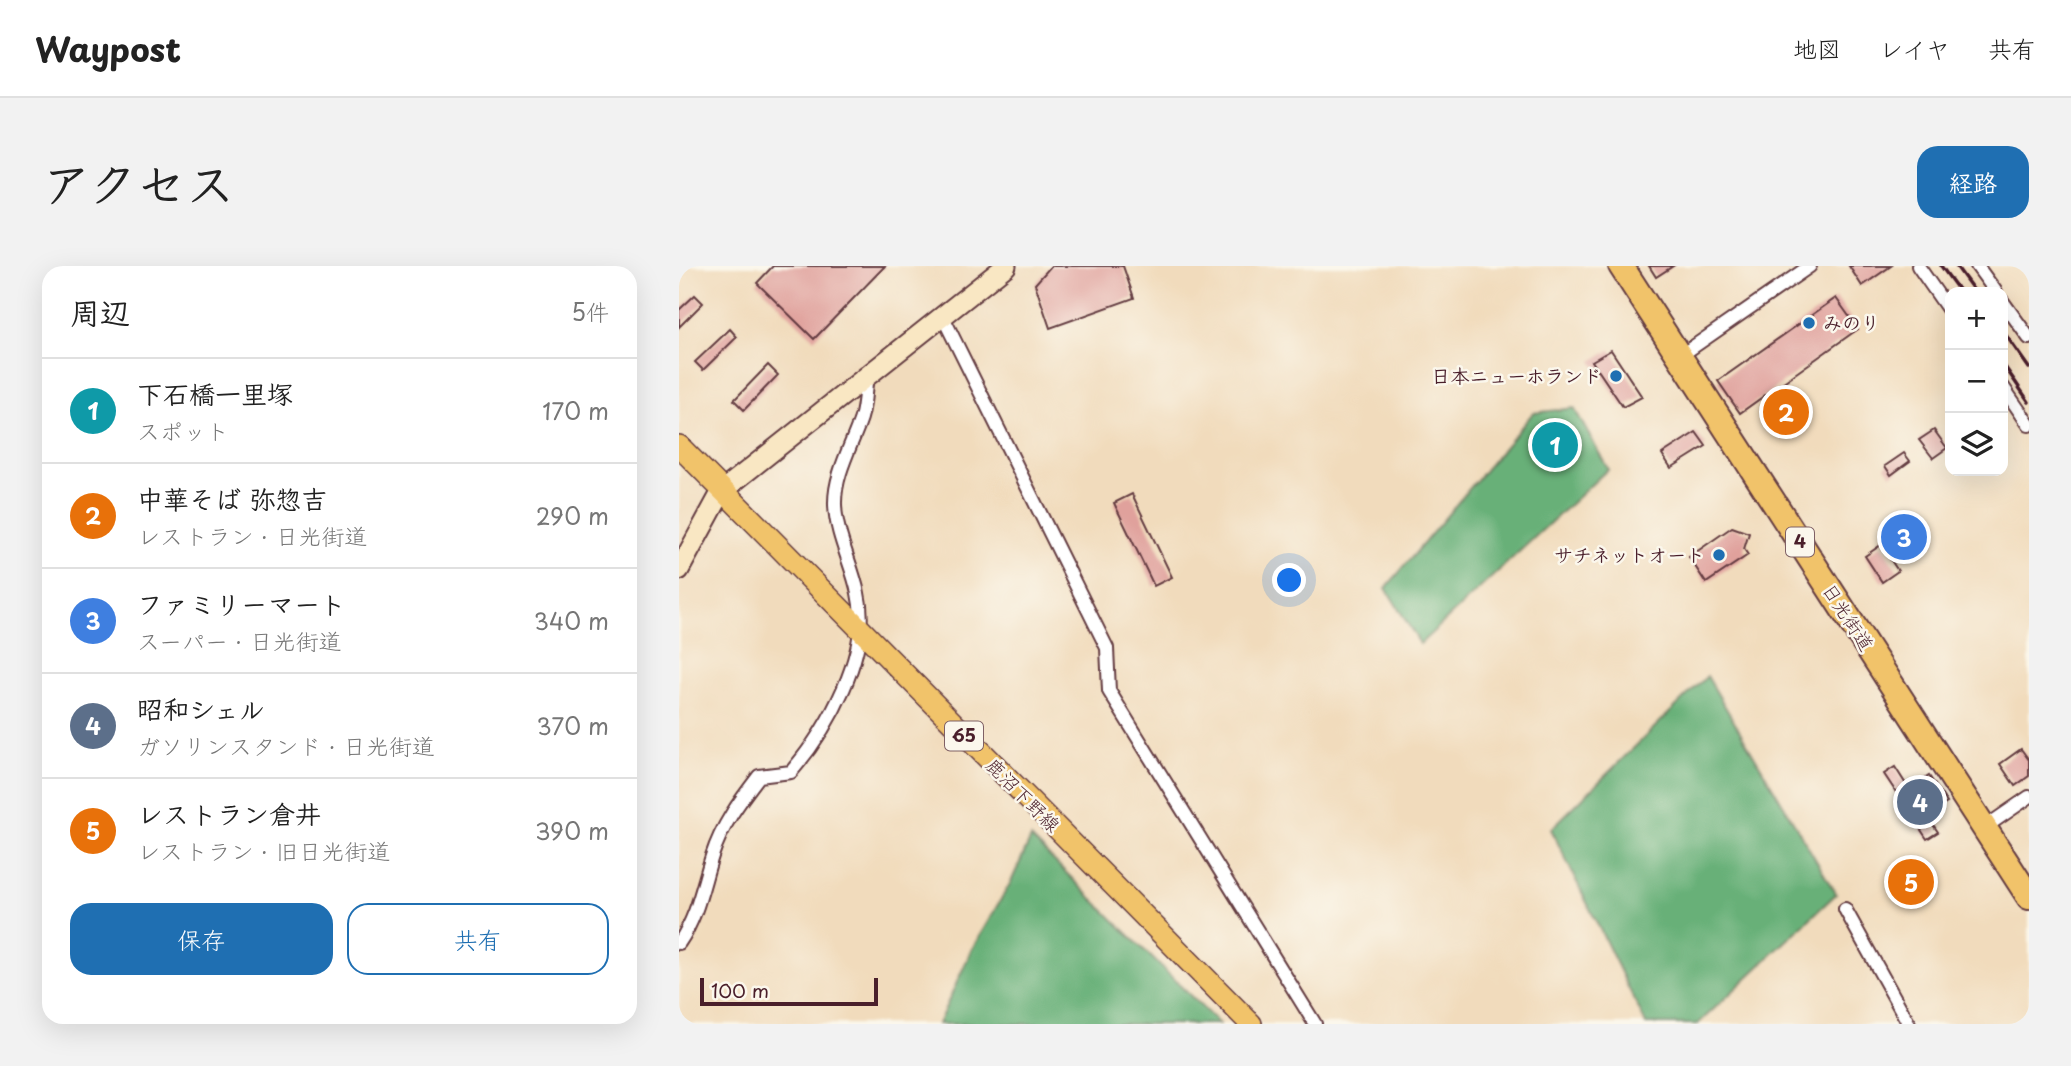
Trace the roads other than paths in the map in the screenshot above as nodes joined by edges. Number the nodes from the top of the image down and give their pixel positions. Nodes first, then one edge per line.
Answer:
1 (1006, 266) edge
2 (1621, 266) edge
3 (1809, 266) edge
4 (1918, 266) edge
5 (1977, 266) edge
6 (1992, 287) edge
7 (1945, 305) edge
8 (2008, 309) edge
9 (943, 317) junction
10 (2029, 338) edge
11 (1680, 356) junction
12 (867, 375) junction
13 (2008, 394) edge
14 (2029, 425) edge
15 (679, 446) edge
16 (722, 491) junction
17 (679, 570) edge
18 (862, 633) junction
19 (2029, 797) edge
20 (1984, 828) junction
21 (2029, 897) edge
22 (1845, 909) dead end
23 (679, 943) edge
24 (1251, 1024) edge
25 (1315, 1024) edge
26 (1909, 1024) edge

1 - 9 street
2 - 11 highway, 日光街道 / 4
3 - 11 street
4 - 7 street
5 - 6 street
8 - 10 street
9 - 12 street
9 - 25 street
11 - 20 highway, 日光街道 / 4
12 - 16 street
12 - 18 street
13 - 14 street
15 - 16 main road, 鹿沼下野線 / 65
16 - 17 street
16 - 18 main road, 鹿沼下野線 / 65
18 - 23 street
18 - 24 main road, 鹿沼下野線 / 65
19 - 20 street
20 - 21 highway, 日光街道 / 4
22 - 26 street

